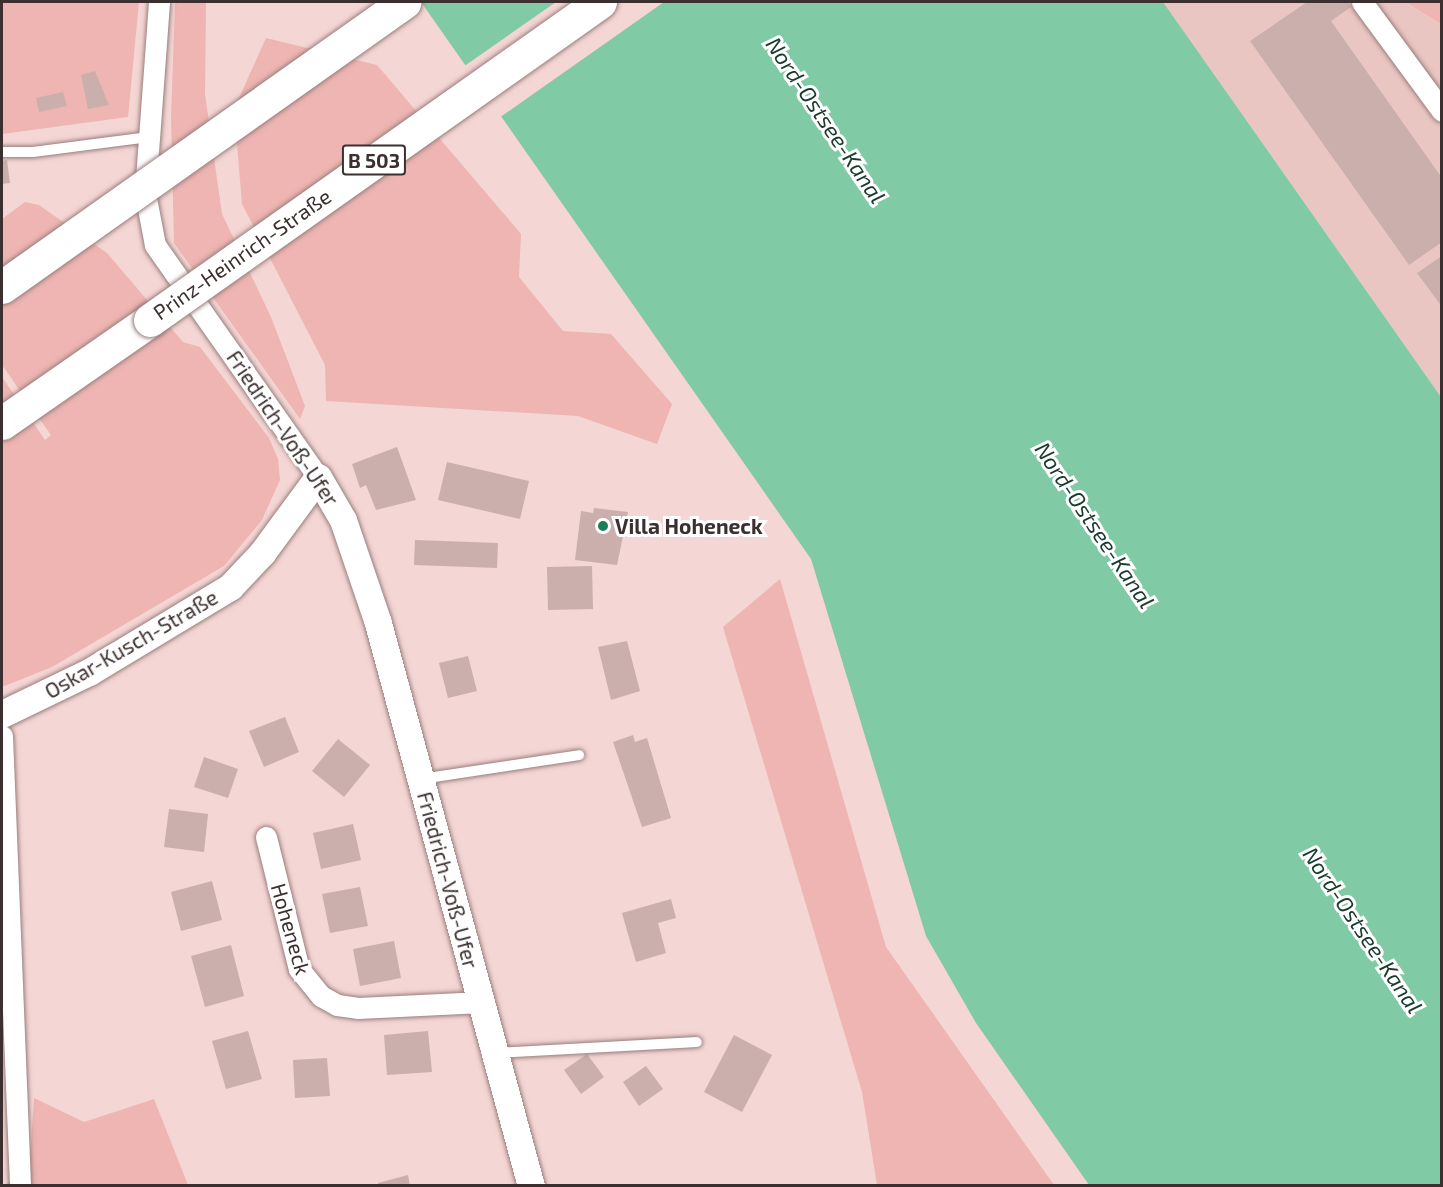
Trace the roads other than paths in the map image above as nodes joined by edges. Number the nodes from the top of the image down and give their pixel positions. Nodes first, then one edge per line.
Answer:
1 (159, 2) edge
2 (404, 2) edge
3 (600, 2) edge
4 (1362, 2) edge
5 (1442, 111) edge
6 (149, 137) junction
7 (2, 152) edge
8 (2, 287) edge
9 (2, 423) edge
10 (315, 473) junction
11 (2, 714) edge
12 (2, 736) edge
13 (579, 754) dead end
14 (421, 779) junction
15 (266, 837) dead end
16 (482, 1002) junction
17 (697, 1042) dead end
18 (496, 1053) junction
19 (20, 1185) edge
20 (531, 1185) edge

1 - 6 street, Friedrich-Voß-Ufer
2 - 8 highway, bridge
3 - 9 highway, Prinz-Heinrich-Straße / B 503, bridge
4 - 5 street
6 - 7 lane
6 - 10 street, Friedrich-Voß-Ufer
10 - 11 street, Oskar-Kusch-Straße
10 - 14 street, Friedrich-Voß-Ufer
12 - 19 street
13 - 14 lane
14 - 16 street, Friedrich-Voß-Ufer
15 - 16 street, Hoheneck
16 - 18 street, Friedrich-Voß-Ufer
17 - 18 lane
18 - 20 street, Friedrich-Voß-Ufer

